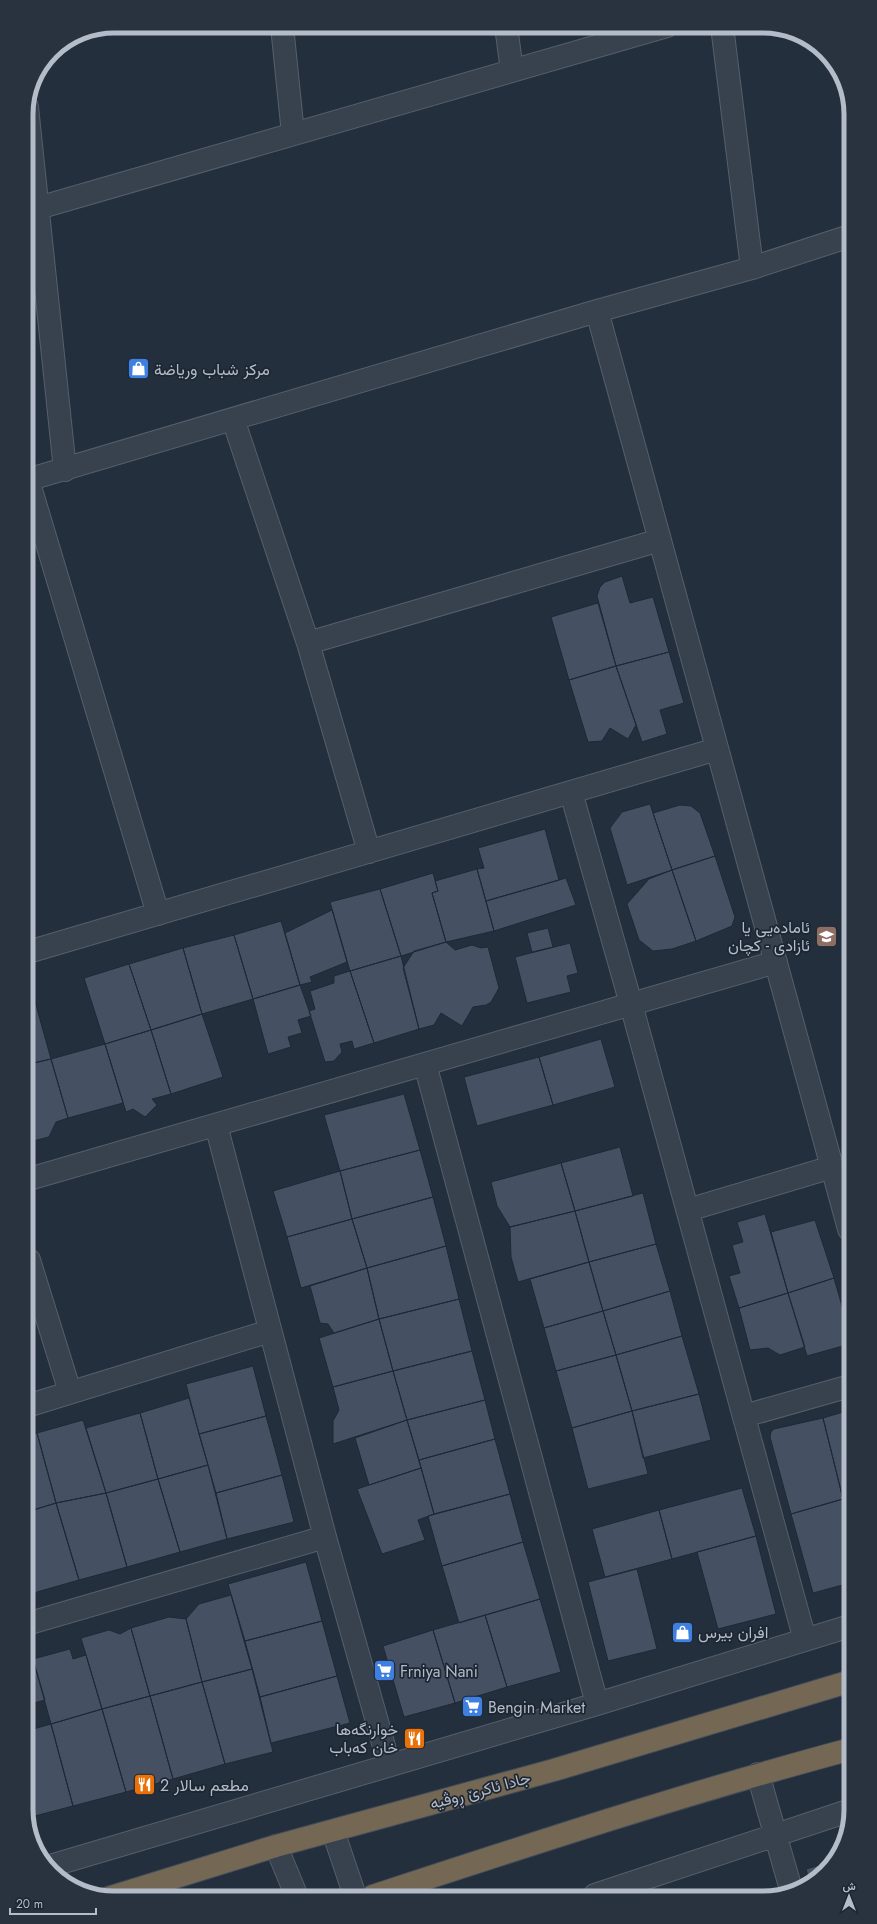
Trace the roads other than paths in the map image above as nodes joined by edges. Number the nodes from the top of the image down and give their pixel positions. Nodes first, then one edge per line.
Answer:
1 (283, 33) edge
2 (507, 33) edge
3 (643, 33) edge
4 (723, 33) edge
5 (512, 71) junction
6 (294, 134) junction
7 (33, 166) edge
8 (38, 208) junction
9 (844, 238) edge
10 (752, 268) junction
11 (597, 311) junction
12 (233, 419) junction
13 (64, 470) junction
14 (33, 479) edge
15 (33, 497) edge
16 (660, 540) junction
17 (308, 643) junction
18 (717, 749) junction
19 (571, 792) junction
20 (369, 852) junction
21 (158, 914) junction
22 (33, 951) edge
23 (776, 962) junction
24 (632, 1004) junction
25 (425, 1064) junction
26 (216, 1125) junction
27 (832, 1167) junction
28 (33, 1178) edge
29 (688, 1210) junction
30 (844, 1211) edge
31 (33, 1273) edge
32 (270, 1331) junction
33 (844, 1388) edge
34 (70, 1392) junction
35 (33, 1404) edge
36 (744, 1416) junction
37 (325, 1536) junction
38 (33, 1622) edge
39 (844, 1628) edge
40 (805, 1640) junction
41 (844, 1683) edge
42 (597, 1704) junction
43 (844, 1750) edge
44 (389, 1764) junction
45 (758, 1774) junction
46 (844, 1812) edge
47 (333, 1830) junction
48 (775, 1834) junction
49 (276, 1846) junction
50 (55, 1865) edge
51 (790, 1887) edge
52 (131, 1891) edge
53 (295, 1891) edge
54 (353, 1891) edge
55 (388, 1891) edge
56 (606, 1891) edge

1 - 6 street
2 - 5 street
3 - 5 street
4 - 10 street
5 - 6 street
6 - 8 street
7 - 8 street
8 - 13 street
9 - 10 street
10 - 11 street
11 - 12 street
11 - 16 street
12 - 13 street
12 - 17 street
13 - 14 street
15 - 21 street
16 - 17 street
16 - 18 street
17 - 20 street
18 - 19 street
18 - 23 street
19 - 20 street
19 - 24 street
20 - 21 street
21 - 22 street
23 - 24 street
23 - 27 street
24 - 25 street
24 - 29 street
25 - 26 street
25 - 42 street
26 - 28 street
26 - 32 street
27 - 29 street
27 - 30 street
29 - 36 street
31 - 34 street
32 - 34 street
32 - 37 street
33 - 36 street
34 - 35 street
36 - 40 street
37 - 38 street
37 - 44 street
39 - 40 street
40 - 42 street
41 - 47 highway, جادا ئاکرێ ڕوڤیە
42 - 44 street
43 - 45 highway
44 - 50 street
45 - 48 street
45 - 55 highway
46 - 48 street
47 - 49 highway, جادا ئاکرێ ڕوڤیە
47 - 54 street
48 - 51 street
48 - 56 street
49 - 52 highway, جادا ئاکرێ ڕوڤیە
49 - 53 street

